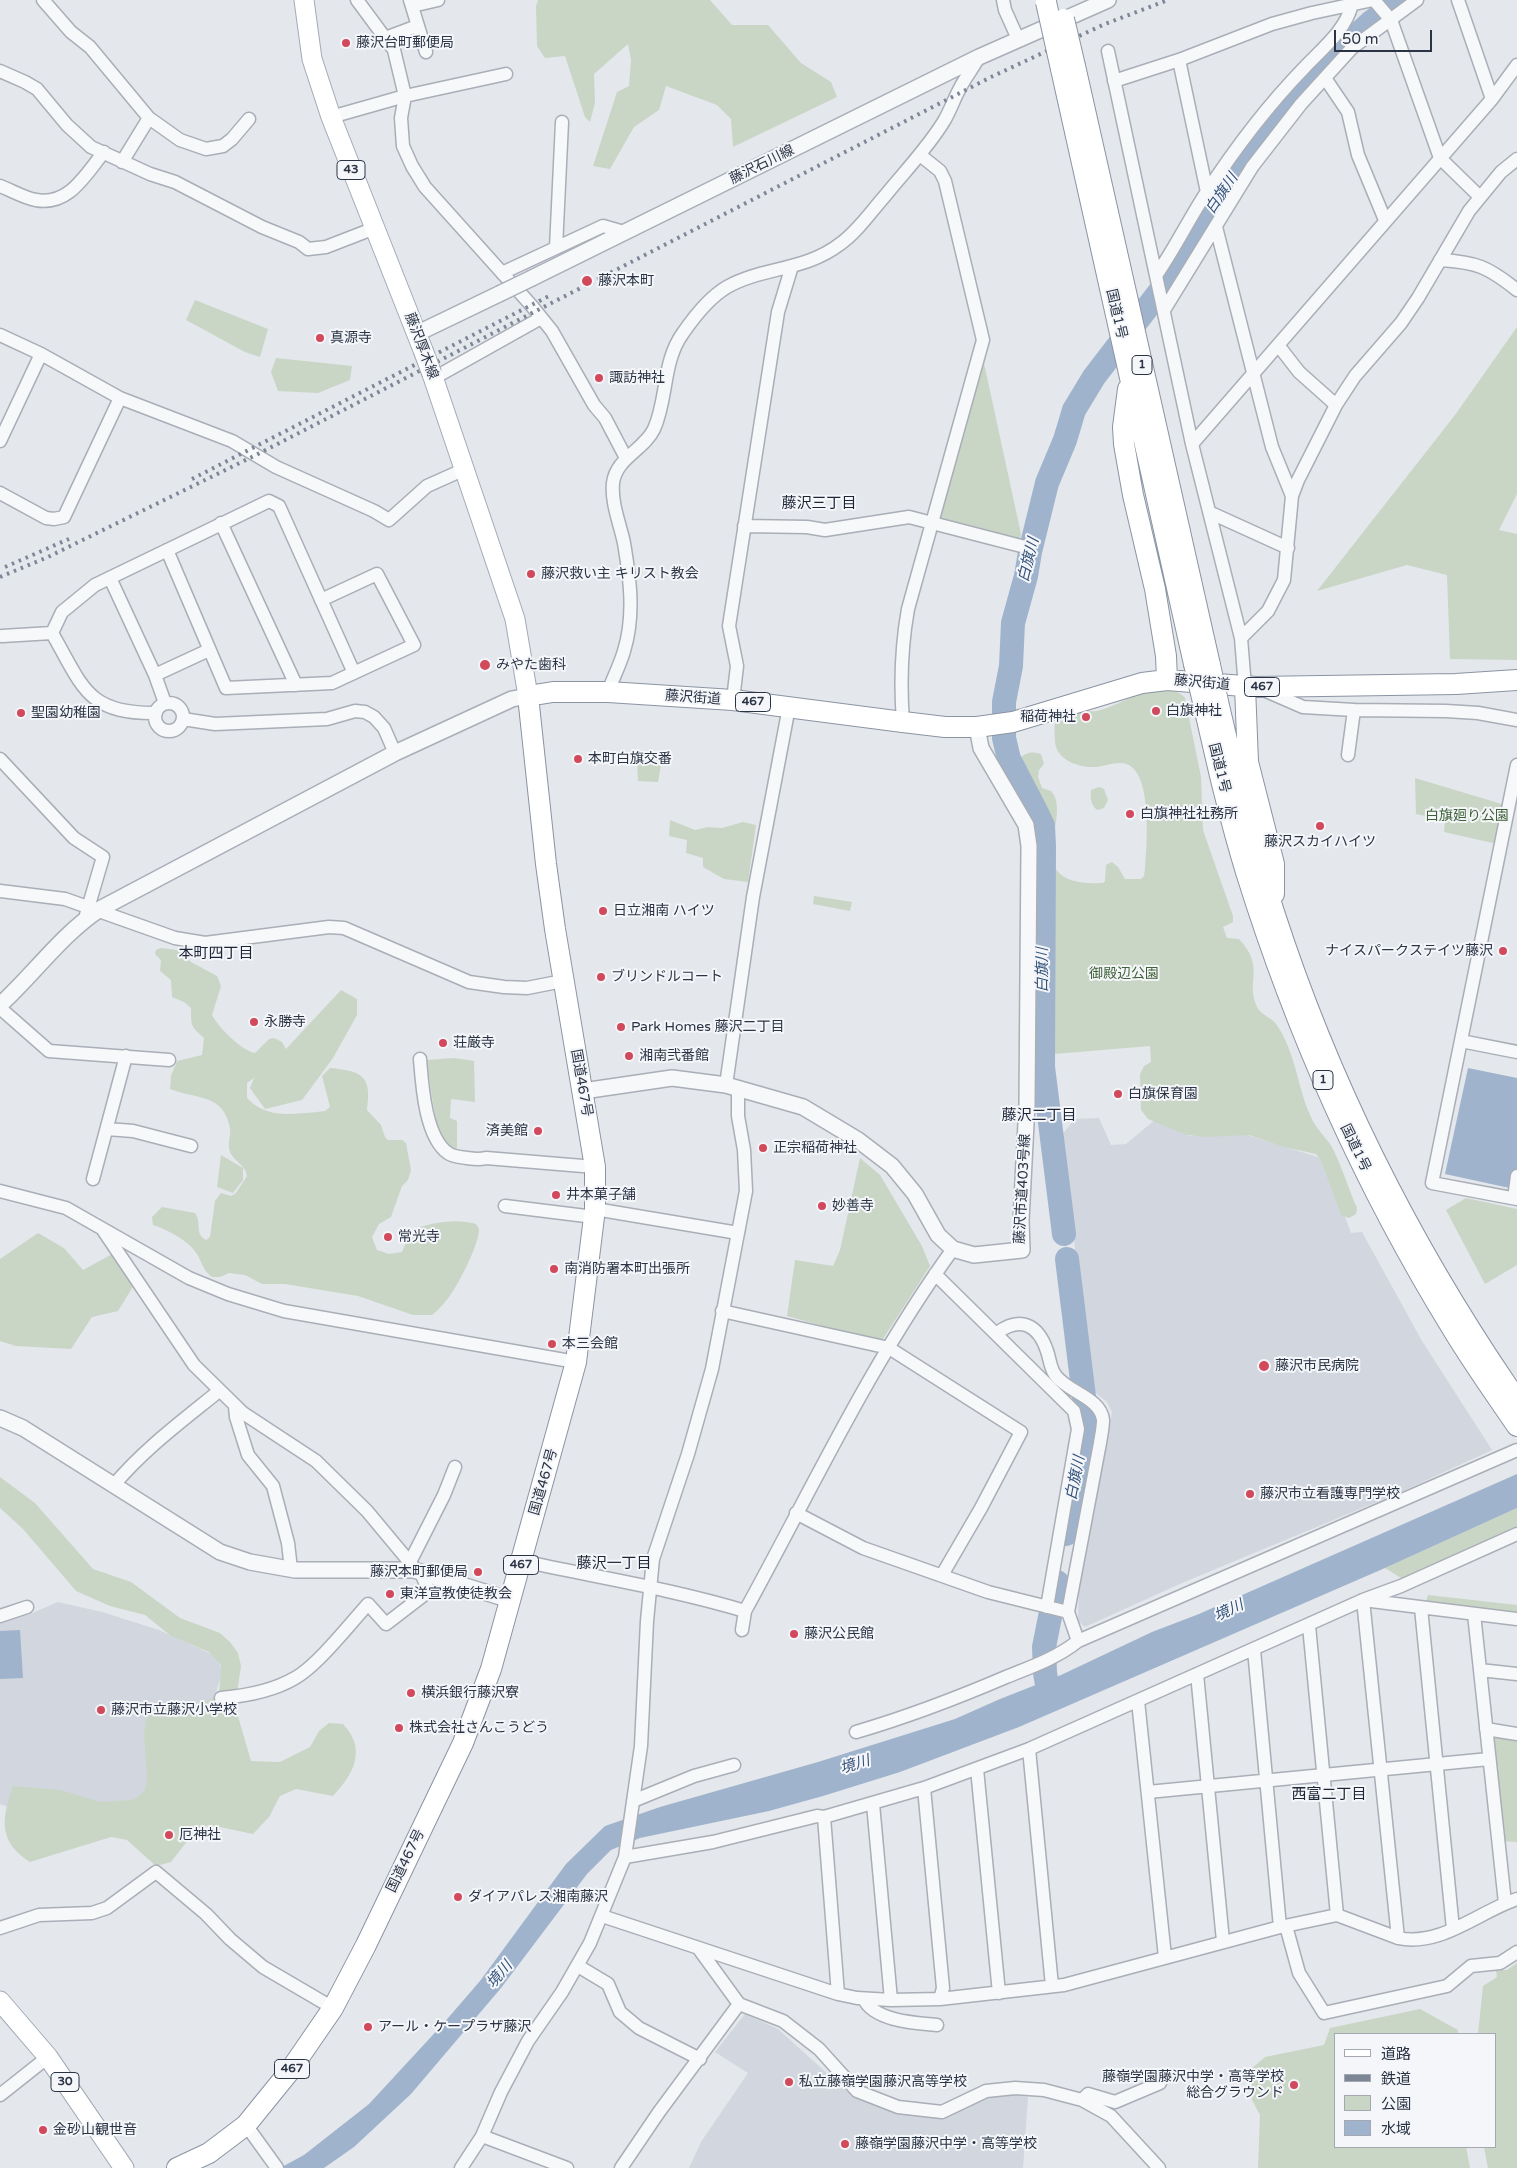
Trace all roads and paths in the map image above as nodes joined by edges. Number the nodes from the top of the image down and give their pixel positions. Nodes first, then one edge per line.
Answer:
1 (43, 0) edge
2 (304, 0) edge
3 (357, 0) edge
4 (438, 0) edge
5 (1003, 0) edge
6 (1373, 0) edge
7 (1417, 0) edge
8 (1458, 0) edge
9 (1050, 1) edge
10 (1104, 1) edge
11 (411, 3) edge
12 (1352, 4) junction
13 (1391, 20) junction
14 (417, 26) junction
15 (385, 38) junction
16 (1018, 39) junction
17 (1108, 51) dead end
18 (426, 52) dead end
19 (978, 57) junction
20 (1179, 60) junction
21 (1517, 65) edge
22 (1068, 67) junction
23 (0, 71) edge
24 (506, 74) dead end
25 (1325, 78) junction
26 (1114, 81) junction
27 (405, 96) junction
28 (1492, 99) junction
29 (331, 117) junction
30 (149, 118) junction
31 (249, 119) dead end
32 (562, 122) dead end
33 (104, 152) junction
34 (920, 155) junction
35 (1440, 158) junction
36 (1517, 159) edge
37 (122, 162) junction
38 (0, 186) edge
39 (1207, 192) junction
40 (1480, 197) junction
41 (1386, 220) junction
42 (1216, 226) junction
43 (375, 228) junction
44 (624, 232) junction
45 (556, 248) junction
46 (1440, 260) junction
47 (792, 266) junction
48 (502, 273) junction
49 (1157, 274) junction
50 (1517, 290) edge
51 (1164, 310) junction
52 (541, 318) junction
53 (0, 335) edge
54 (420, 342) junction
55 (1278, 345) junction
56 (41, 354) junction
57 (1252, 374) junction
58 (433, 376) junction
59 (1130, 376) junction
60 (120, 398) junction
61 (1336, 405) junction
62 (0, 441) edge
63 (1192, 444) junction
64 (626, 458) junction
65 (465, 469) junction
66 (0, 493) edge
67 (1292, 496) junction
68 (1211, 513) junction
69 (221, 523) junction
70 (932, 523) junction
71 (744, 526) junction
72 (1029, 548) dead end
73 (1288, 548) junction
74 (167, 550) junction
75 (110, 578) junction
76 (321, 600) junction
77 (52, 633) junction
78 (2, 636) dead end
79 (1241, 638) junction
80 (209, 650) junction
81 (1202, 664) junction
82 (354, 673) junction
83 (155, 675) junction
84 (1167, 680) junction
85 (1517, 680) edge
86 (296, 685) junction
87 (1251, 687) junction
88 (608, 692) junction
89 (528, 696) junction
90 (733, 700) junction
91 (165, 704) junction
92 (1211, 704) junction
93 (790, 707) junction
94 (1354, 710) junction
95 (156, 713) junction
96 (183, 719) junction
97 (1517, 720) edge
98 (903, 722) junction
99 (976, 727) junction
100 (395, 753) junction
101 (1348, 755) dead end
102 (0, 759) edge
103 (1517, 765) edge
104 (0, 891) edge
105 (91, 912) junction
106 (1274, 913) junction
107 (563, 981) junction
108 (0, 1006) edge
109 (1461, 1041) junction
110 (1517, 1052) edge
111 (126, 1056) junction
112 (420, 1059) dead end
113 (169, 1060) dead end
114 (732, 1086) junction
115 (583, 1091) junction
116 (107, 1129) junction
117 (191, 1146) dead end
118 (595, 1166) junction
119 (1517, 1176) edge
120 (93, 1179) dead end
121 (0, 1191) edge
122 (1516, 1198) edge
123 (504, 1206) dead end
124 (595, 1213) junction
125 (103, 1230) junction
126 (738, 1233) junction
127 (953, 1248) junction
128 (935, 1274) junction
129 (722, 1311) junction
130 (997, 1333) junction
131 (889, 1348) junction
132 (576, 1362) junction
133 (219, 1391) junction
134 (1517, 1400) edge
135 (235, 1406) junction
136 (0, 1418) edge
137 (1517, 1426) edge
138 (1517, 1450) edge
139 (455, 1467) dead end
140 (113, 1486) junction
141 (796, 1513) junction
142 (1517, 1534) edge
143 (522, 1561) junction
144 (415, 1568) junction
145 (291, 1569) junction
146 (942, 1575) junction
147 (650, 1586) junction
148 (510, 1600) junction
149 (1363, 1600) junction
150 (27, 1606) dead end
151 (1047, 1607) junction
152 (1421, 1608) junction
153 (745, 1611) junction
154 (1068, 1612) junction
155 (1474, 1614) junction
156 (0, 1616) edge
157 (1517, 1619) edge
158 (1309, 1626) junction
159 (742, 1630) dead end
160 (1078, 1641) junction
161 (1254, 1650) junction
162 (1480, 1670) junction
163 (1197, 1674) junction
164 (1517, 1674) edge
165 (221, 1698) dead end
166 (1138, 1701) junction
167 (1486, 1729) junction
168 (856, 1732) dead end
169 (1517, 1734) edge
170 (1029, 1749) junction
171 (1489, 1759) junction
172 (1436, 1764) junction
173 (734, 1766) dead end
174 (977, 1769) junction
175 (1380, 1770) junction
176 (1323, 1775) junction
177 (1266, 1780) junction
178 (1208, 1786) junction
179 (924, 1788) junction
180 (1148, 1792) junction
181 (873, 1804) junction
182 (632, 1805) junction
183 (824, 1817) junction
184 (626, 1851) junction
185 (1511, 1901) edge
186 (602, 1916) junction
187 (1337, 1916) junction
188 (1283, 1926) junction
189 (0, 1928) edge
190 (1453, 1929) junction
191 (1398, 1938) junction
192 (1223, 1942) junction
193 (699, 1949) junction
194 (1517, 1952) edge
195 (1164, 1957) junction
196 (578, 1966) junction
197 (1052, 1986) junction
198 (999, 1993) junction
199 (838, 1994) junction
200 (864, 1999) junction
201 (940, 1999) junction
202 (891, 2000) junction
203 (0, 2001) edge
204 (739, 2004) junction
205 (333, 2008) junction
206 (937, 2025) dead end
207 (48, 2057) junction
208 (700, 2059) junction
209 (1160, 2083) dead end
210 (0, 2095) edge
211 (1082, 2100) junction
212 (246, 2125) junction
213 (482, 2136) junction
214 (276, 2166) edge
215 (124, 2168) edge
216 (177, 2168) edge
217 (461, 2168) edge
218 (567, 2168) edge
219 (621, 2168) edge
220 (1159, 2168) edge

1 - 30 street
2 - 29 main road, 藤沢厚木線 / 43
3 - 15 street
4 - 11 street
5 - 16 street
6 - 12 street
6 - 13 street
7 - 13 street
8 - 28 street
9 - 22 highway, 国道1号 / 1, bridge
10 - 16 street, 藤沢石川線
11 - 14 street
12 - 20 street
12 - 39 street
13 - 25 street
13 - 35 street
14 - 15 street
14 - 18 street
15 - 27 street
16 - 19 street, 藤沢石川線
17 - 26 street
19 - 34 street
19 - 44 street, 藤沢石川線
20 - 26 street
20 - 39 street
21 - 28 street
22 - 59 highway, 国道1号 / 1
22 - 81 highway, 国道1号 / 1
23 - 33 street
24 - 27 street
25 - 41 street
25 - 42 street
26 - 49 street
27 - 29 street
27 - 48 street
28 - 35 street
29 - 43 main road, 藤沢厚木線 / 43
30 - 31 street
30 - 37 street
32 - 45 street
33 - 37 street
33 - 38 street
34 - 47 street
34 - 70 street
35 - 40 street
35 - 41 street
36 - 40 street
37 - 43 street
39 - 49 street
40 - 46 street
41 - 55 street
42 - 51 street
42 - 57 street
43 - 54 main road, 藤沢厚木線 / 43
44 - 45 street
44 - 54 street, 藤沢石川線, bridge
45 - 48 street
46 - 50 street
46 - 61 street
47 - 64 street
47 - 71 street
48 - 52 street
49 - 51 street
51 - 63 street
52 - 58 street
52 - 64 street
53 - 56 street
54 - 58 main road, 藤沢厚木線 / 43, bridge
55 - 57 street
55 - 61 street
56 - 60 street
56 - 62 street
57 - 63 street
57 - 67 street
58 - 65 main road, 藤沢厚木線 / 43
59 - 81 highway, 国道1号 / 1
59 - 84 highway
60 - 65 street
60 - 66 street
61 - 67 street
63 - 68 street
64 - 88 street
65 - 89 main road, 藤沢厚木線 / 43
67 - 73 street
68 - 73 street
68 - 79 street
69 - 74 street
69 - 76 street
69 - 86 street
70 - 71 street
70 - 72 street
70 - 98 street
71 - 90 street
73 - 79 street
74 - 75 street
74 - 80 street
75 - 77 street
75 - 83 street
76 - 82 street
76 - 82 street
77 - 78 street
77 - 95 street
79 - 87 street
80 - 83 street
80 - 86 street
81 - 92 highway, 国道1号 / 1, bridge
82 - 86 street
83 - 91 street
84 - 87 highway, 藤沢街道 / 467
84 - 99 highway, 藤沢街道 / 467
85 - 87 highway, 藤沢街道 / 467
87 - 94 street
87 - 106 highway
88 - 89 highway, 藤沢街道 / 467
88 - 90 highway, 藤沢街道 / 467
89 - 100 street
89 - 107 highway, 国道467号 / 467
90 - 93 highway, 藤沢街道 / 467
91 - 95 street
91 - 96 street
92 - 106 highway, 国道1号 / 1
92 - 137 highway, 国道1号 / 1
93 - 98 highway, 藤沢街道 / 467
93 - 114 street
94 - 97 street
94 - 101 street
95 - 96 street
96 - 100 street
98 - 99 highway, 藤沢街道 / 467
99 - 127 street, 藤沢市道403号線
100 - 105 street
102 - 105 street
103 - 109 street
104 - 105 street
105 - 107 street
105 - 108 street
106 - 134 highway, 国道1号 / 1
107 - 115 highway, 国道467号 / 467
108 - 111 street
109 - 110 street
109 - 122 street
111 - 113 street
111 - 116 street
112 - 118 street
114 - 115 street, 藤沢市道403号線
114 - 126 street
114 - 127 street, 藤沢市道403号線
115 - 118 highway, 国道467号 / 467
116 - 117 street
116 - 120 street
118 - 124 highway, 国道467号 / 467
119 - 122 street
121 - 125 street
123 - 124 street
124 - 126 street
124 - 132 highway, 国道467号 / 467
125 - 132 street
125 - 133 street
126 - 129 street
127 - 128 street
128 - 130 street
128 - 131 street
129 - 131 street
129 - 147 street
130 - 151 street
130 - 154 street
131 - 141 street
131 - 146 street
132 - 143 highway, 国道467号 / 467
133 - 135 street
133 - 140 street
135 - 144 street
135 - 145 street
136 - 140 street
138 - 160 street
139 - 144 street
140 - 145 street
141 - 146 street
141 - 153 street
142 - 149 street
143 - 147 street
143 - 148 highway, 国道467号 / 467
144 - 145 street
144 - 148 street
144 - 165 street
146 - 151 street
147 - 153 street
147 - 182 street
148 - 205 highway, 国道467号 / 467
149 - 152 street
149 - 158 street
149 - 175 street
150 - 156 street
151 - 154 street
152 - 155 street
152 - 172 street
153 - 159 street
154 - 160 street
155 - 157 street
155 - 162 street
158 - 161 street
158 - 176 street
160 - 168 street
161 - 163 street
161 - 177 street
162 - 164 street
162 - 167 street
163 - 166 street
163 - 178 street
166 - 170 street
166 - 180 street
167 - 169 street
167 - 171 street
170 - 174 street
170 - 197 street
171 - 172 street
171 - 185 street
172 - 175 street
172 - 190 street
173 - 182 street
174 - 179 street
174 - 198 street
175 - 176 street
175 - 191 street
176 - 177 street
176 - 187 street
177 - 178 street
177 - 188 street
178 - 180 street
178 - 192 street
179 - 181 street
179 - 201 street
180 - 195 street
181 - 183 street
181 - 202 street
182 - 184 street
183 - 184 street
183 - 199 street
184 - 186 street
185 - 190 street
186 - 193 street
186 - 196 street
187 - 188 street
187 - 191 street
188 - 192 street
188 - 194 street
189 - 205 street
190 - 191 street
192 - 195 street
193 - 199 street
193 - 204 street
195 - 197 street
196 - 208 street
196 - 213 street
197 - 198 street
198 - 201 street
199 - 200 street
200 - 202 street
200 - 206 street
201 - 202 street
203 - 207 main road, 30
204 - 208 street
204 - 211 street
205 - 212 highway, 国道467号 / 467
207 - 210 street
207 - 215 main road, 30
208 - 219 street
209 - 211 street
211 - 220 street
212 - 214 street
212 - 216 highway, 国道467号 / 467
213 - 217 street
213 - 218 street

